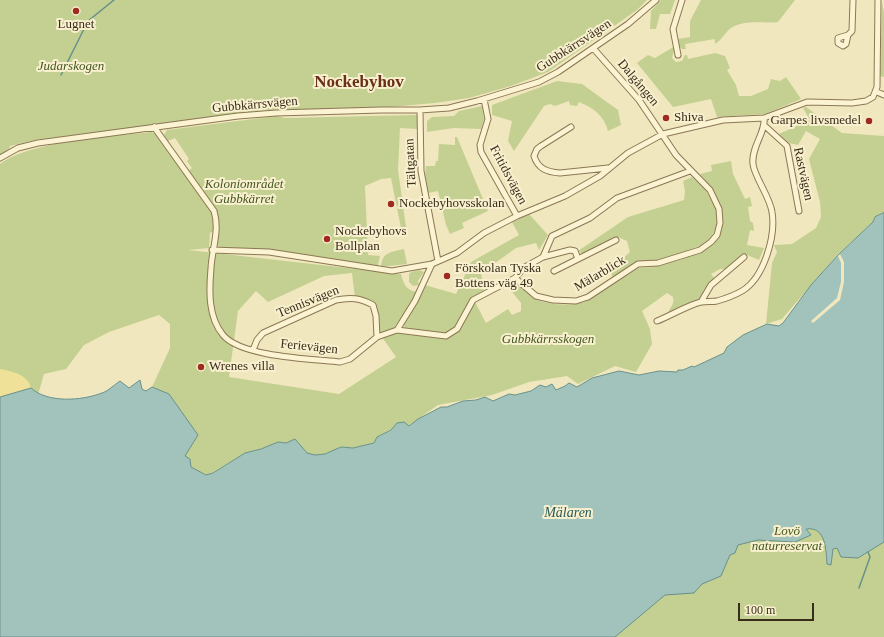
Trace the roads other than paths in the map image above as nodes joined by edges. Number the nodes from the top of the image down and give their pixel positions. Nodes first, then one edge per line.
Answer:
1 (656, 0) edge
2 (682, 0) edge
3 (853, 0) edge
4 (878, 0) edge
5 (848, 35) dead end
6 (593, 48) junction
7 (678, 55) dead end
8 (877, 90) junction
9 (884, 95) edge
10 (484, 99) junction
11 (420, 110) junction
12 (764, 118) junction
13 (765, 126) junction
14 (571, 127) dead end
15 (154, 128) junction
16 (663, 134) junction
17 (0, 158) edge
18 (608, 168) junction
19 (690, 171) junction
20 (799, 211) dead end
21 (517, 216) junction
22 (616, 240) dead end
23 (212, 250) junction
24 (544, 257) junction
25 (744, 257) dead end
26 (578, 259) junction
27 (438, 261) junction
28 (432, 264) junction
29 (554, 271) dead end
30 (515, 278) junction
31 (701, 302) junction
32 (657, 321) dead end
33 (397, 330) junction
34 (377, 337) junction
35 (252, 350) junction

1 - 6 street, Gubbkärrsvägen
2 - 7 street
3 - 5 street
4 - 8 street
6 - 10 street, Gubbkärrsvägen
6 - 16 street, Dalgången
8 - 9 street
8 - 12 street
10 - 11 street, Gubbkärrsvägen
10 - 21 street, Fritidsvägen
11 - 15 street, Gubbkärrsvägen
11 - 27 street, Tältgatan
12 - 13 street
12 - 16 street
13 - 20 street, Rastvägen
13 - 31 street
14 - 18 street
15 - 17 street, Gubbkärrsvägen
15 - 23 street, Ferievägen
16 - 18 street
16 - 19 street, Mälarblick
18 - 21 street
19 - 24 street
19 - 30 street, Mälarblick
21 - 27 street
22 - 26 street
23 - 28 street
23 - 35 street, Ferievägen
24 - 26 street, Ferievägen
24 - 30 street, Ferievägen
25 - 31 street
26 - 29 street
27 - 28 street
28 - 33 street
30 - 33 street, Ferievägen
31 - 32 street
33 - 34 street, Ferievägen
34 - 35 street, Ferievägen
34 - 35 street, Tennisvägen

